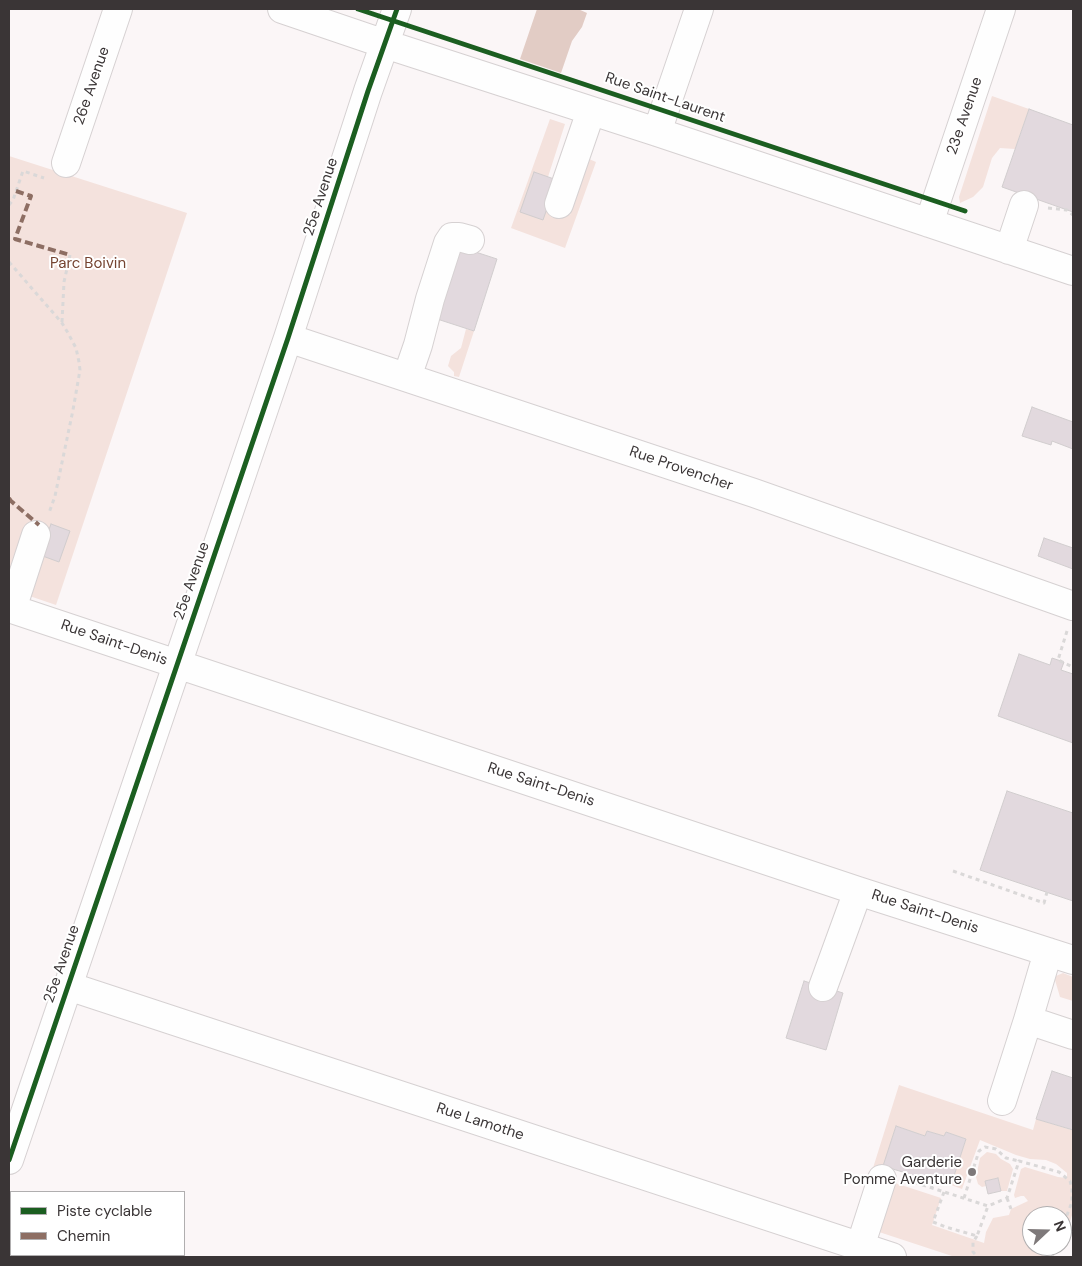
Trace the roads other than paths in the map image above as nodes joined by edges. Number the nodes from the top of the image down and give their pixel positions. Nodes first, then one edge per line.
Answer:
1 (118, 9) edge
2 (282, 9) edge
3 (397, 9) edge
4 (699, 9) edge
5 (1001, 9) edge
6 (385, 44) junction
7 (591, 111) junction
8 (657, 132) junction
9 (58, 172) road end
10 (559, 204) dead end
11 (1024, 206) dead end
12 (929, 223) junction
13 (470, 240) dead end
14 (1010, 250) junction
15 (1073, 271) edge
16 (443, 321) dead end
17 (288, 338) junction
18 (426, 347) junction
19 (416, 380) junction
20 (42, 525) road end
21 (11, 609) edge
22 (1071, 617) edge
23 (176, 665) junction
24 (858, 890) junction
25 (1061, 956) edge
26 (68, 986) junction
27 (823, 987) dead end
28 (1028, 1020) junction
29 (1073, 1035) edge
30 (1002, 1101) dead end
31 (9, 1160) edge
32 (893, 1179) road end
33 (860, 1247) junction
34 (892, 1257) edge

1 - 9 street, 26e Avenue
2 - 6 street
3 - 6 street, 25e Avenue
4 - 8 street
5 - 12 street, 23e Avenue
6 - 7 street
6 - 17 street, 25e Avenue
7 - 8 street
7 - 10 street
8 - 12 street
11 - 14 street
12 - 14 street
13 - 18 street
14 - 15 street
16 - 18 street
17 - 19 street, Rue Provencher
17 - 23 street, 25e Avenue
18 - 19 street
19 - 22 street, Rue Provencher
20 - 21 street
21 - 23 street, Rue Saint-Denis
23 - 24 street, Rue Saint-Denis
23 - 26 street, 25e Avenue
24 - 25 street, Rue Saint-Denis
24 - 27 street
25 - 28 street
26 - 31 street, 25e Avenue
26 - 33 street, Rue Lamothe
28 - 29 street
28 - 30 street
32 - 33 street
33 - 34 street, Rue Lamothe

